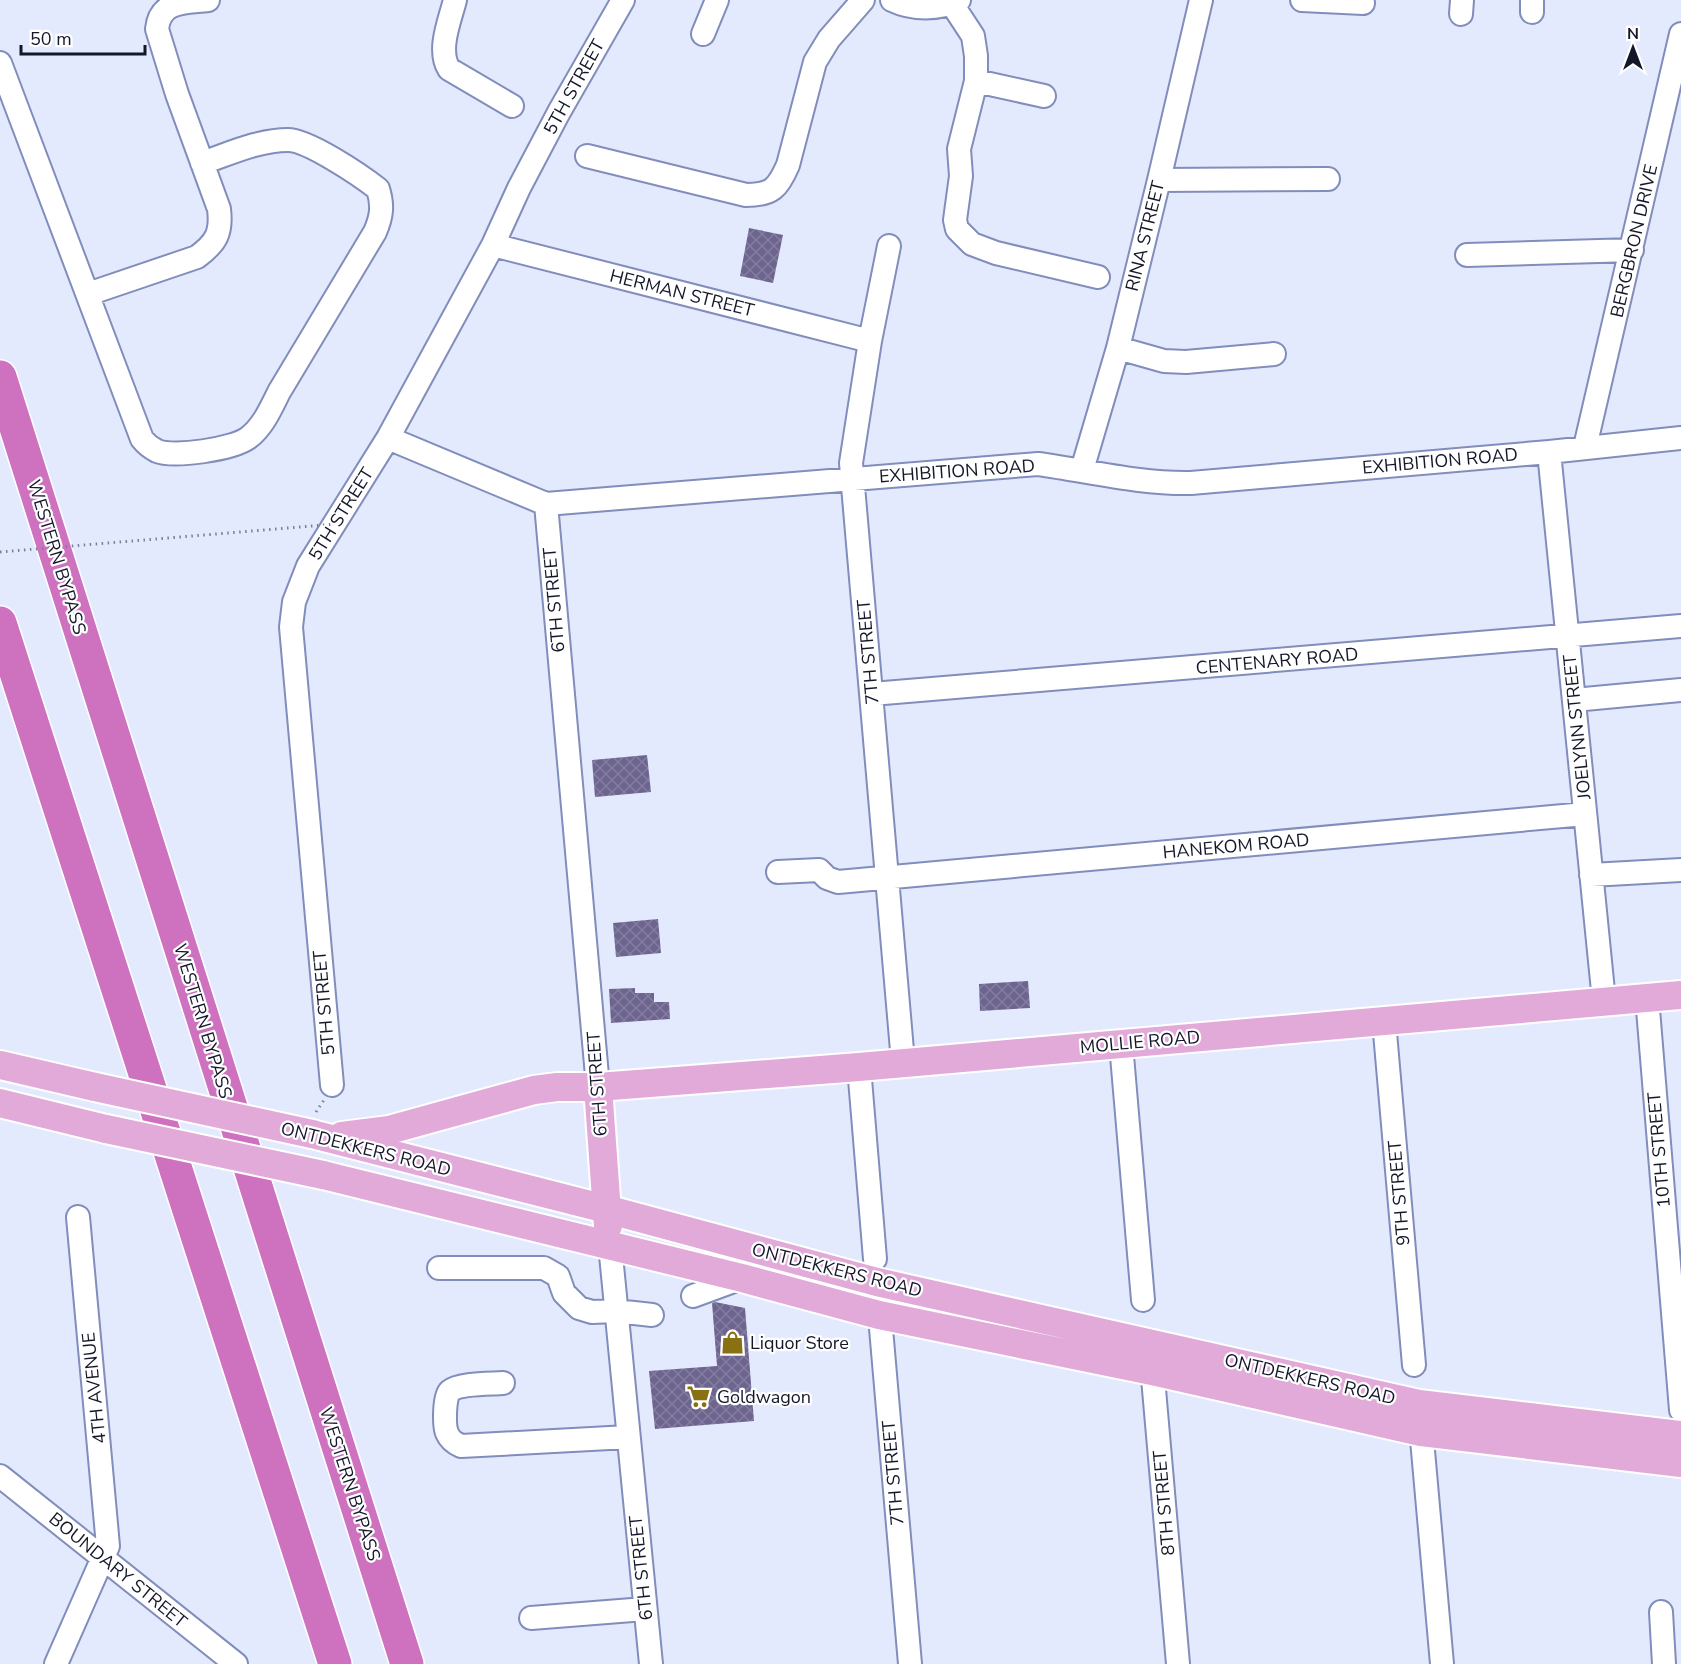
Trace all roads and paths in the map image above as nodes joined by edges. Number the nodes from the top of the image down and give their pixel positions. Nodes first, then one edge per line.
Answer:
1 (208, 0) edge
2 (455, 0) edge
3 (623, 0) edge
4 (717, 0) edge
5 (863, 0) edge
6 (892, 0) edge
7 (1201, 0) edge
8 (1302, 0) edge
9 (956, 2) edge
10 (1363, 3) dead end
11 (703, 34) dead end
12 (1681, 34) edge
13 (0, 63) edge
14 (976, 81) junction
15 (1044, 96) dead end
16 (512, 106) dead end
17 (587, 156) dead end
18 (202, 163) junction
19 (1328, 179) dead end
20 (1160, 180) junction
21 (493, 245) junction
22 (889, 246) dead end
23 (1632, 250) junction
24 (1467, 255) dead end
25 (1098, 277) dead end
26 (88, 294) junction
27 (870, 341) junction
28 (1118, 348) junction
29 (1274, 354) dead end
30 (0, 377) edge
31 (388, 438) junction
32 (1681, 438) edge
33 (1585, 447) junction
34 (1549, 452) junction
35 (1082, 470) junction
36 (852, 479) junction
37 (546, 504) junction
38 (335, 524) junction
39 (0, 552) edge
40 (0, 623) edge
41 (1681, 626) edge
42 (1568, 637) junction
43 (1681, 690) edge
44 (872, 694) junction
45 (1574, 700) junction
46 (1585, 814) junction
47 (1681, 870) edge
48 (778, 872) dead end
49 (1592, 875) junction
50 (887, 877) junction
51 (1681, 995) edge
52 (1647, 998) junction
53 (1604, 1001) junction
54 (1384, 1021) junction
55 (1121, 1044) junction
56 (903, 1062) junction
57 (0, 1065) edge
58 (859, 1067) junction
59 (332, 1085) joint
60 (598, 1087) junction
61 (0, 1103) edge
62 (310, 1134) junction
63 (606, 1209) junction
64 (78, 1217) dead end
65 (610, 1245) junction
66 (439, 1268) dead end
67 (876, 1271) junction
68 (1143, 1300) dead end
69 (616, 1311) junction
70 (652, 1315) dead end
71 (879, 1315) junction
72 (1150, 1342) junction
73 (1414, 1365) dead end
74 (1152, 1371) junction
75 (503, 1383) dead end
76 (1419, 1404) junction
77 (1681, 1410) edge
78 (1421, 1432) junction
79 (1681, 1435) edge
80 (628, 1437) junction
81 (1681, 1463) edge
82 (0, 1476) edge
83 (104, 1558) junction
84 (645, 1609) junction
85 (1661, 1612) dead end
86 (531, 1618) dead end
87 (56, 1664) edge
88 (236, 1664) edge
89 (335, 1664) edge
90 (407, 1664) edge
91 (651, 1664) edge
92 (910, 1664) edge
93 (1178, 1664) edge
94 (1442, 1664) edge
95 (1664, 1664) edge

1 - 18 street
2 - 16 street
3 - 21 street, 5TH STREET
4 - 11 street
5 - 17 street
6 - 9 street
7 - 20 street, RINA STREET
8 - 10 street
9 - 14 street
12 - 23 street, BERGBRON DRIVE
13 - 26 street
14 - 15 street
14 - 25 street
18 - 26 street
18 - 26 street
19 - 20 street
20 - 28 street, RINA STREET
21 - 27 street, HERMAN STREET
21 - 31 street, 5TH STREET
22 - 27 street, 7TH STREET
23 - 24 street
23 - 33 street, BERGBRON DRIVE
27 - 36 street, 7TH STREET
28 - 29 street
28 - 35 street, RINA STREET
30 - 90 highway, WESTERN BYPASS
31 - 37 street, EXHIBITION ROAD
31 - 38 street, 5TH STREET
32 - 33 street, EXHIBITION ROAD
33 - 34 street, EXHIBITION ROAD
34 - 35 street, EXHIBITION ROAD
34 - 42 street, JOELYNN STREET
35 - 36 street, EXHIBITION ROAD
36 - 37 street, EXHIBITION ROAD
36 - 44 street, 7TH STREET
37 - 60 street, 6TH STREET
38 - 39 path, bridge
38 - 59 street, 5TH STREET
40 - 89 highway
41 - 42 street, CENTENARY ROAD
42 - 44 street, CENTENARY ROAD
42 - 45 street, JOELYNN STREET
43 - 45 street
44 - 50 street, 7TH STREET
45 - 46 street, JOELYNN STREET
46 - 49 street, JOELYNN STREET
46 - 50 street, HANEKOM ROAD
47 - 49 street
48 - 50 street, HANEKOM ROAD
49 - 53 street, JOELYNN STREET
50 - 56 street, 7TH STREET
51 - 52 main road, MOLLIE ROAD
52 - 53 main road, MOLLIE ROAD
52 - 77 street, 10TH STREET
53 - 54 main road, MOLLIE ROAD
54 - 55 main road, MOLLIE ROAD
54 - 73 street, 9TH STREET
55 - 56 main road, MOLLIE ROAD
55 - 68 street
56 - 58 main road, MOLLIE ROAD
57 - 62 main road, ONTDEKKERS ROAD, bridge
58 - 60 main road, MOLLIE ROAD
58 - 67 street, 7TH STREET
59 - 62 path
60 - 62 main road, MOLLIE ROAD
60 - 63 main road, 6TH STREET
61 - 65 main road, ONTDEKKERS ROAD, bridge
62 - 63 main road, ONTDEKKERS ROAD
63 - 65 main road, 6TH STREET
63 - 67 main road, ONTDEKKERS ROAD
64 - 83 street, 4TH AVENUE
65 - 69 street, 6TH STREET
65 - 71 main road, ONTDEKKERS ROAD
66 - 69 street
67 - 71 street, 7TH STREET
67 - 72 main road, ONTDEKKERS ROAD
69 - 70 street
69 - 80 street, 6TH STREET
71 - 74 main road, ONTDEKKERS ROAD
71 - 92 street, 7TH STREET
72 - 74 street, 8TH STREET
72 - 76 main road, ONTDEKKERS ROAD
74 - 78 main road, ONTDEKKERS ROAD
74 - 93 street, 8TH STREET
75 - 80 street
76 - 78 street
76 - 79 main road, ONTDEKKERS ROAD
78 - 81 main road, ONTDEKKERS ROAD
78 - 94 street
80 - 84 street, 6TH STREET
82 - 83 street, BOUNDARY STREET
83 - 87 street, 4TH AVENUE
83 - 88 street, BOUNDARY STREET
84 - 86 street
84 - 91 street, 6TH STREET
85 - 95 street

